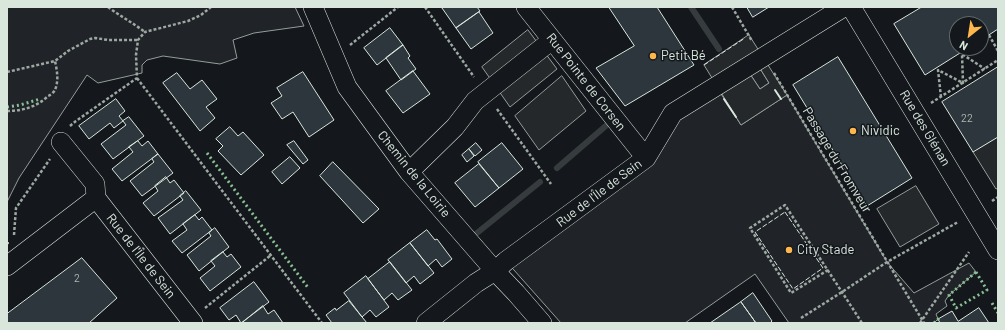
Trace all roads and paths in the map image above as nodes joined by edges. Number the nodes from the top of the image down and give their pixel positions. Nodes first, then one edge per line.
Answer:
1 (108, 7) edge
2 (211, 7) edge
3 (313, 7) edge
4 (398, 7) edge
5 (526, 7) edge
6 (732, 7) edge
7 (844, 7) edge
8 (851, 7) edge
9 (145, 32) junction
10 (989, 35) dead end
11 (138, 40) junction
12 (552, 40) junction
13 (998, 51) edge
14 (763, 57) junction
15 (335, 58) junction
16 (998, 60) edge
17 (55, 61) junction
18 (984, 69) junction
19 (7, 72) edge
20 (138, 78) junction
21 (963, 83) junction
22 (941, 97) junction
23 (7, 111) edge
24 (915, 113) junction
25 (61, 142) junction
26 (646, 158) junction
27 (409, 172) junction
28 (543, 173) dead end
29 (551, 184) dead end
30 (998, 197) edge
31 (96, 198) junction
32 (992, 201) dead end
33 (953, 225) dead end
34 (998, 250) edge
35 (27, 251) junction
36 (969, 252) dead end
37 (271, 255) junction
38 (887, 262) junction
39 (7, 266) edge
40 (828, 270) junction
41 (495, 271) junction
42 (842, 292) junction
43 (189, 317) edge
44 (801, 318) dead end
45 (922, 320) junction
46 (322, 323) edge
47 (426, 323) edge
48 (542, 323) edge
49 (862, 323) edge
50 (920, 323) edge
51 (924, 323) edge

1 - 9 path
2 - 9 path
3 - 15 street, Chemin de la Loirie
4 - 15 path
5 - 12 street, Rue Pointe de Corsen
6 - 14 path, Passage du Fromveur
7 - 14 street, Rue de l'Île de Sein
8 - 24 street, Rue des Glénan
9 - 11 path
10 - 13 path
11 - 17 path
11 - 20 path
12 - 26 street, Rue Pointe de Corsen
12 - 27 street
14 - 26 street, Rue de l'Île de Sein
14 - 38 path, Passage du Fromveur
15 - 27 street, Chemin de la Loirie
16 - 18 path
17 - 19 path
17 - 23 path
18 - 21 path
18 - 21 path
20 - 25 path
20 - 37 path
21 - 22 path
21 - 22 path
22 - 24 path
24 - 34 street, Rue des Glénan
25 - 31 street, Rue de l'Île de Sein
25 - 35 path
26 - 41 street, Rue de l'Île de Sein
27 - 41 street, Chemin de la Loirie
28 - 29 path
30 - 32 path
31 - 35 street
31 - 43 street, Rue de l'Île de Sein
33 - 38 path
35 - 39 street
36 - 45 path
37 - 43 path
37 - 46 path
38 - 42 path
38 - 45 path, Passage du Fromveur
40 - 40 path
40 - 42 path
41 - 47 street, Rue de l'Île de Sein
41 - 48 street, Chemin de la Loirie
42 - 44 path
42 - 49 path
45 - 50 path
45 - 51 path, Passage du Fromveur

